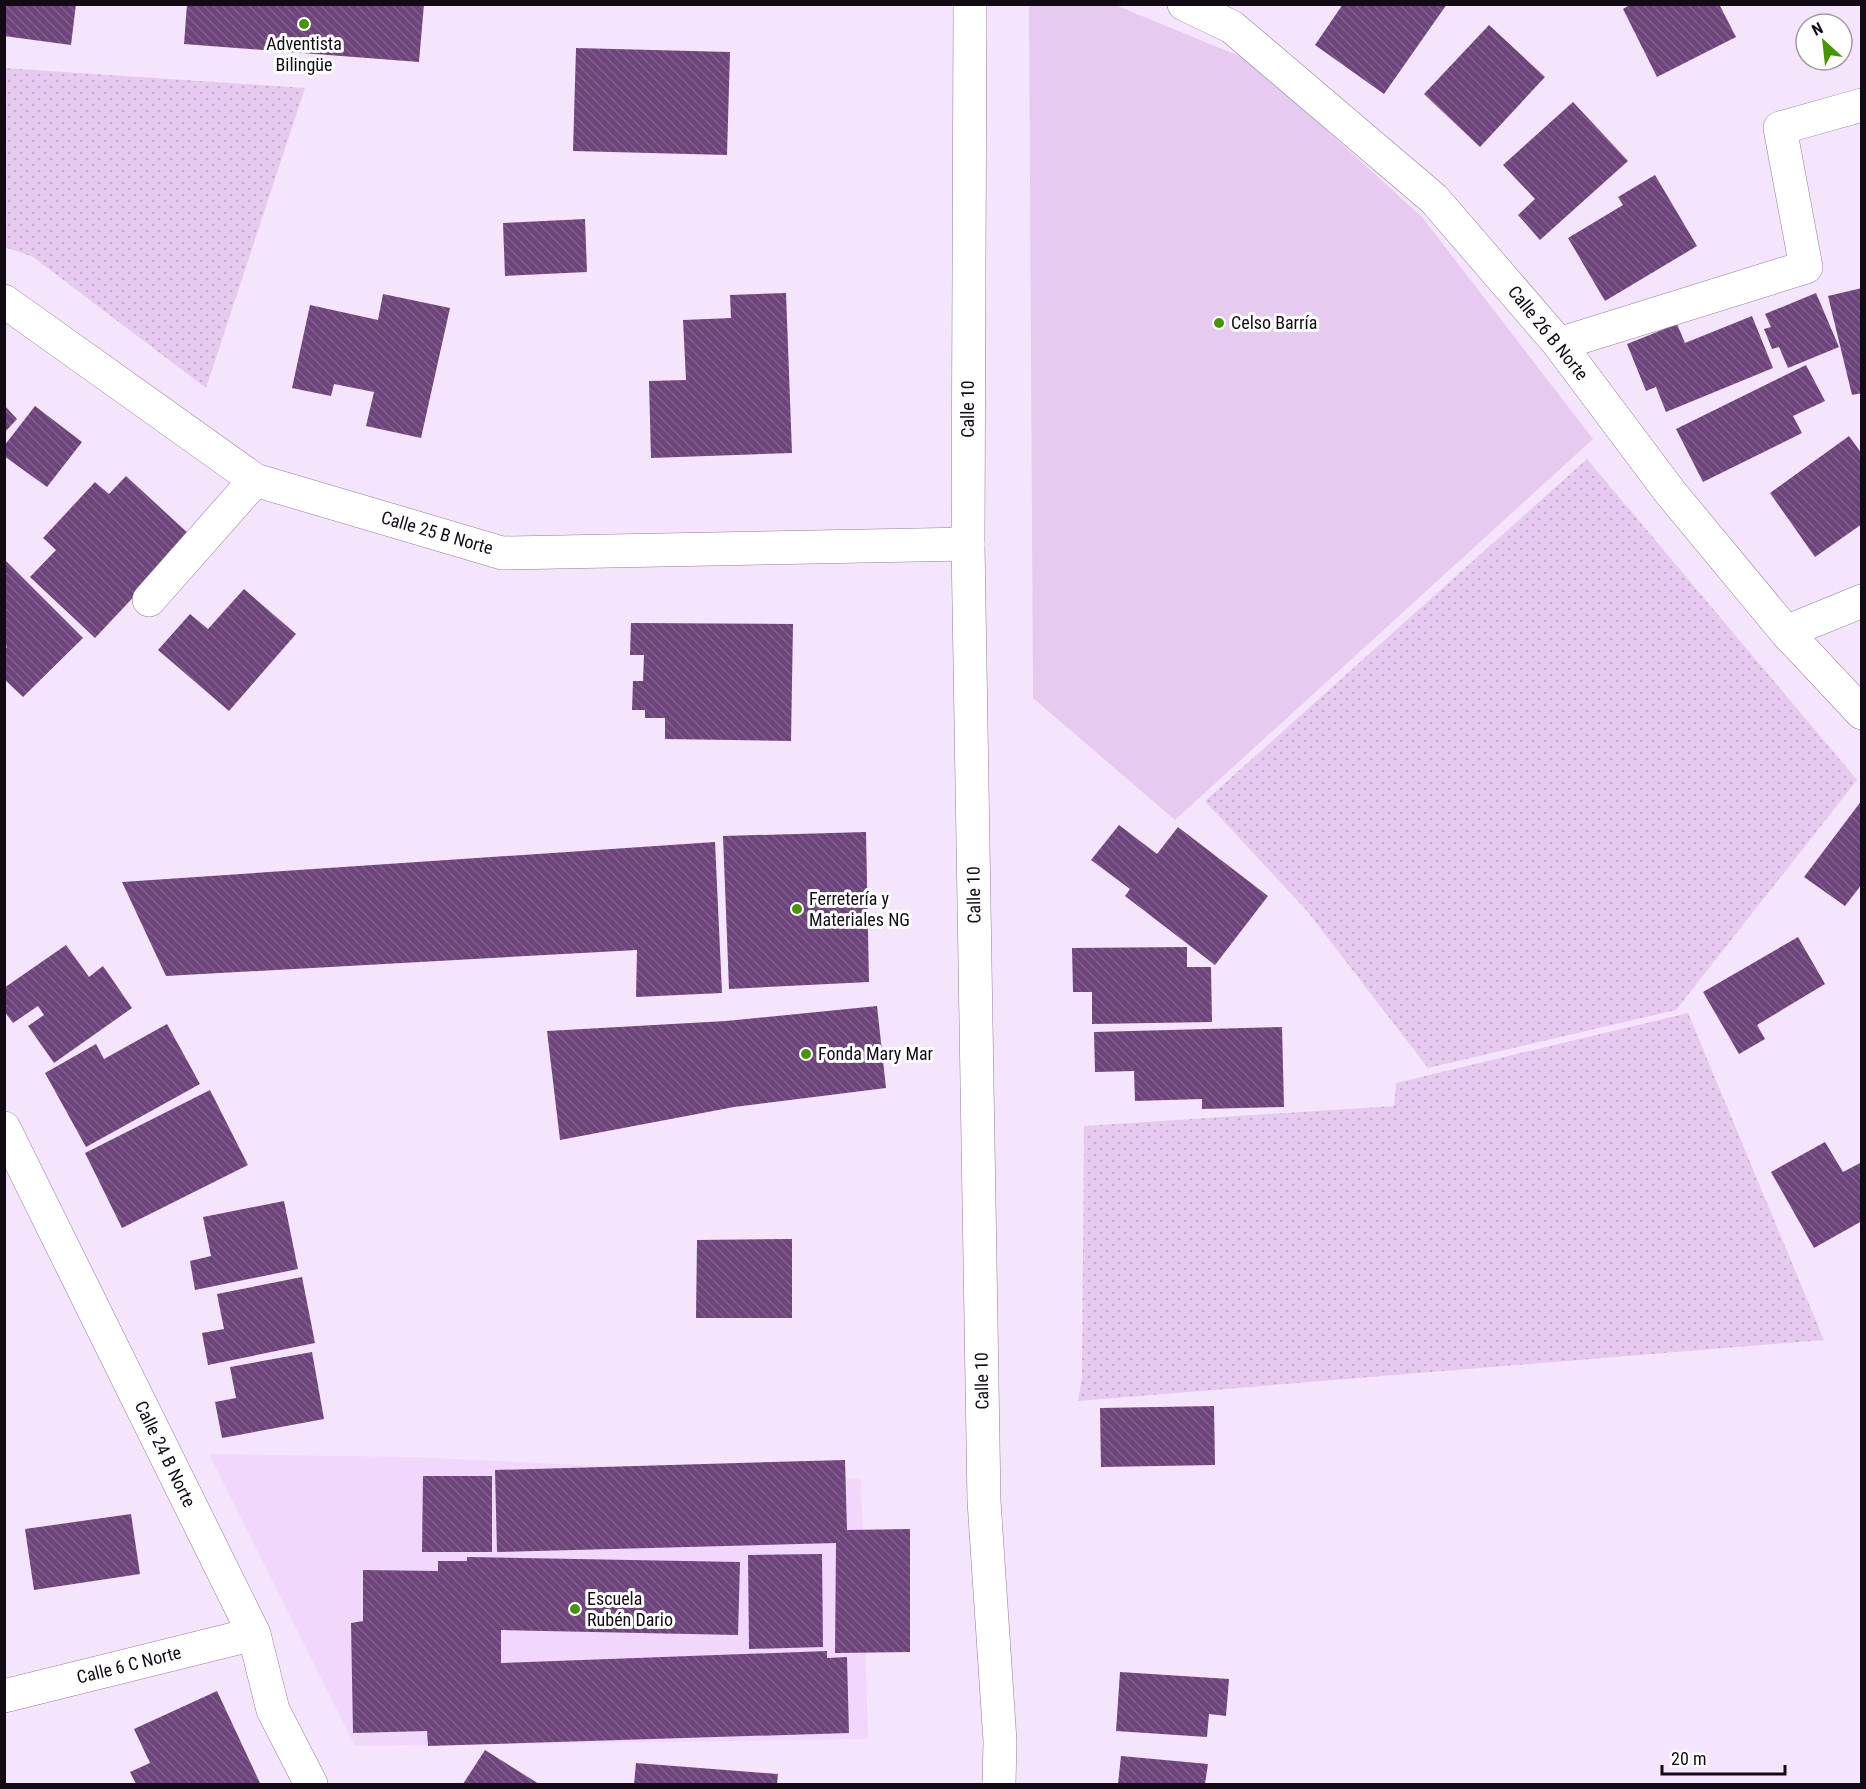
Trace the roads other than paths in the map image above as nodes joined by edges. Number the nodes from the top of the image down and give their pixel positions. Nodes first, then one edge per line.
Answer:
1 (970, 4) edge
2 (1184, 4) edge
3 (1862, 105) edge
4 (4, 301) edge
5 (1560, 344) junction
6 (255, 480) junction
7 (968, 544) junction
8 (149, 600) dead end
9 (1862, 602) edge
10 (1786, 632) junction
11 (1862, 713) edge
12 (4, 1128) edge
13 (254, 1634) junction
14 (4, 1696) edge
15 (311, 1785) edge
16 (999, 1785) edge

1 - 7 street, Calle 10
2 - 5 street, Calle 26 B Norte
3 - 5 street
4 - 6 street, Calle 25 B Norte
5 - 10 street, Calle 26 B Norte
6 - 7 street, Calle 25 B Norte
6 - 8 street
7 - 16 street, Calle 10
9 - 10 street
10 - 11 street, Calle 26 B Norte
12 - 13 street, Calle 24 B Norte
13 - 14 street, Calle 6 C Norte
13 - 15 street, Calle 24 B Norte

